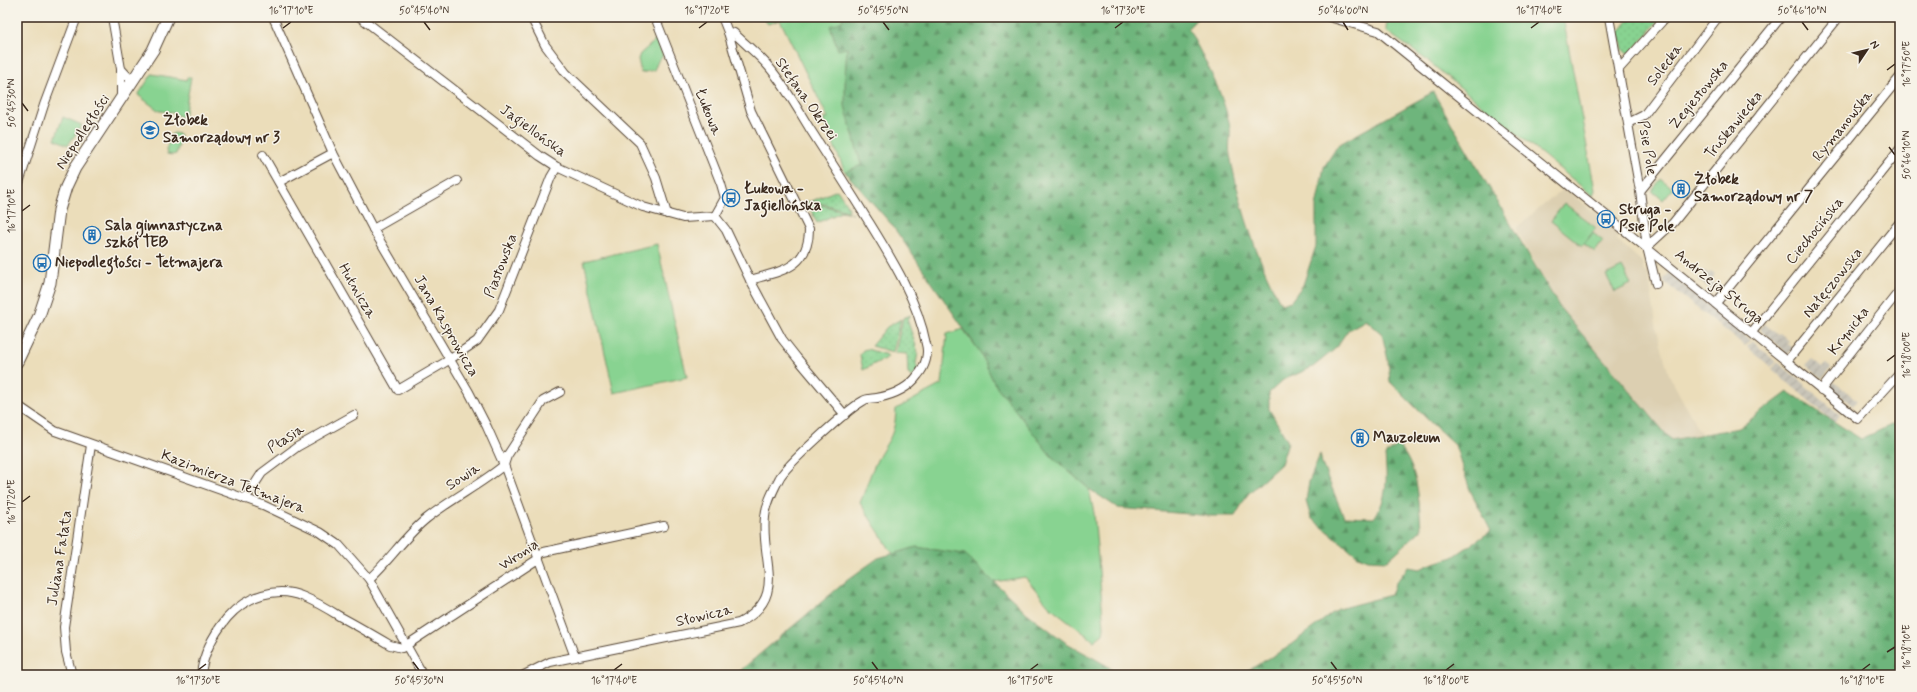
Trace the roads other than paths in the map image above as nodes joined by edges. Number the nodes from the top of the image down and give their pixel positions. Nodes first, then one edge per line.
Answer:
1 (77, 17) edge
2 (112, 17) edge
3 (168, 17) edge
4 (273, 17) edge
5 (360, 17) edge
6 (531, 17) edge
7 (655, 17) edge
8 (722, 17) edge
9 (1330, 17) edge
10 (1609, 17) edge
11 (1666, 17) edge
12 (1718, 17) edge
13 (1780, 17) edge
14 (1839, 17) edge
15 (728, 32) junction
16 (1619, 69) junction
17 (121, 70) junction
18 (1900, 77) edge
19 (133, 82) junction
20 (121, 99) junction
21 (1628, 123) junction
22 (1900, 149) edge
23 (333, 153) junction
24 (263, 155) dead end
25 (557, 167) junction
26 (457, 181) dead end
27 (279, 182) junction
28 (17, 189) edge
29 (1640, 191) junction
30 (667, 214) junction
31 (715, 216) junction
32 (1900, 222) edge
33 (373, 229) junction
34 (1647, 247) junction
35 (750, 280) junction
36 (1656, 284) dead end
37 (1900, 290) edge
38 (1716, 303) junction
39 (1752, 332) junction
40 (449, 360) junction
41 (1787, 361) junction
42 (17, 362) edge
43 (1900, 373) edge
44 (1821, 390) junction
45 (560, 392) dead end
46 (17, 405) edge
47 (845, 414) junction
48 (354, 415) dead end
49 (91, 445) junction
50 (504, 465) junction
51 (245, 499) junction
52 (664, 526) dead end
53 (538, 559) junction
54 (369, 579) junction
55 (407, 646) junction
56 (575, 657) junction
57 (72, 675) edge
58 (200, 675) edge
59 (423, 675) edge
60 (524, 675) edge

1 - 28 street
2 - 17 street
3 - 19 street, Niepodległości
4 - 23 street, Jana Kasprowicza
5 - 25 street, Jagiellońska
6 - 30 street
7 - 31 street, Łukowa
8 - 15 street
9 - 34 street, Andrzeja Struga
10 - 16 street, Psie Pole
11 - 16 street
12 - 21 street, Solecka
13 - 29 street, Żegiestowska
14 - 34 street, Truskawiecka
15 - 35 street
15 - 47 street, Stefana Okrzei
16 - 21 street, Psie Pole
17 - 19 street
17 - 20 street
18 - 38 street, Rymanowska
19 - 20 street, Niepodległości
20 - 42 street, Niepodległości
21 - 29 street, Psie Pole
22 - 39 street, Ciechocińska
23 - 27 street
23 - 33 street, Jana Kasprowicza
24 - 27 street, Hutnicza
25 - 30 street, Jagiellońska
25 - 40 street, Piastowska
26 - 33 street
27 - 40 street, Hutnicza
29 - 34 street, Psie Pole
30 - 31 street, Jagiellońska
31 - 35 street
32 - 41 street, Nałęczowska
33 - 40 street, Jana Kasprowicza
34 - 36 street, Psie Pole
34 - 38 street, Andrzeja Struga
35 - 47 street
37 - 44 street, Krynicka
38 - 39 street, Andrzeja Struga
39 - 41 street, Andrzeja Struga
40 - 50 street, Jana Kasprowicza
41 - 44 street, Andrzeja Struga
43 - 44 street, Andrzeja Struga
45 - 50 street, Sowia
46 - 49 street, Kazimierza Tetmajera
47 - 56 street, Słowicza
48 - 51 street, Ptasia
49 - 51 street, Kazimierza Tetmajera
49 - 57 street, Juliana Fałata
50 - 53 street, Jana Kasprowicza
50 - 54 street, Sowia
51 - 54 street, Kazimierza Tetmajera
52 - 53 street, Wronia
53 - 55 street, Wronia
53 - 56 street, Jana Kasprowicza
54 - 55 street, Kazimierza Tetmajera
55 - 58 street
55 - 59 street, Kazimierza Tetmajera
56 - 60 street, Słowicza

